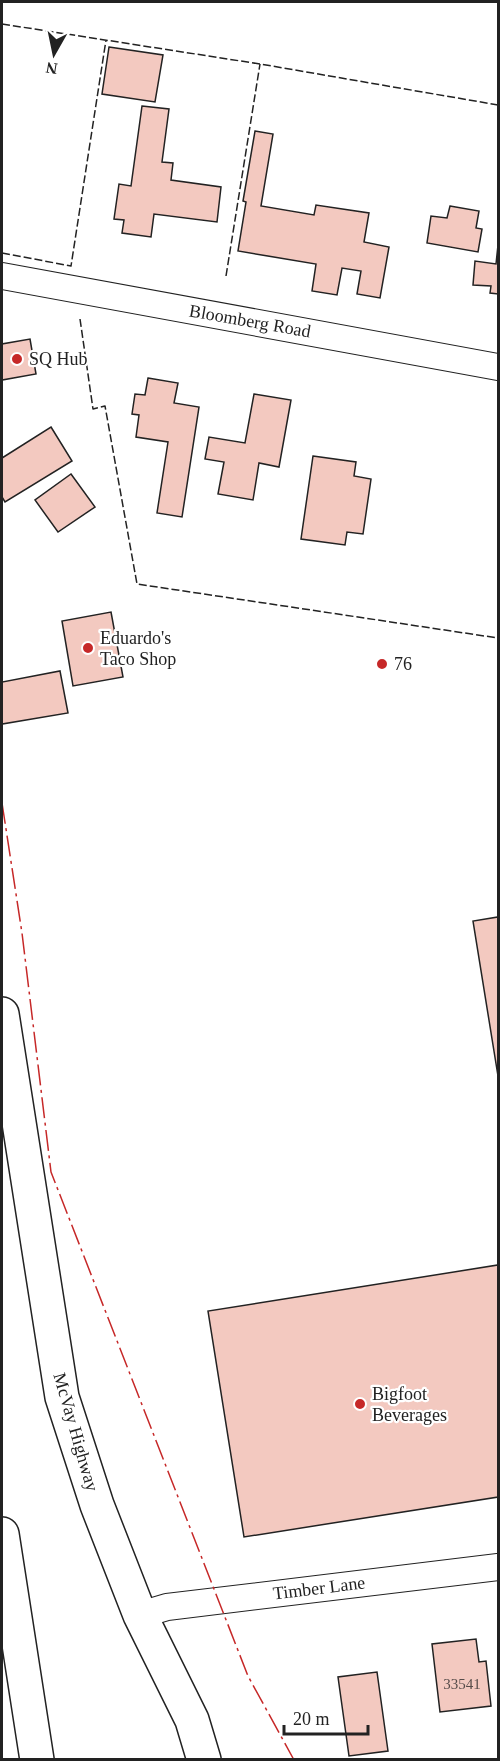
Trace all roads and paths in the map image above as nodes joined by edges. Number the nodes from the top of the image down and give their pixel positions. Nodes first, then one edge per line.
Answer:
1 (2, 276) edge
2 (498, 367) edge
3 (2, 1014) edge
4 (2, 1534) edge
5 (498, 1567) edge
6 (140, 1615) junction
7 (37, 1760) edge
8 (204, 1760) edge

1 - 2 street, Bloomberg Road
3 - 6 main road, McVay Highway
4 - 7 main road
5 - 6 street, Timber Lane
6 - 8 main road, McVay Highway

